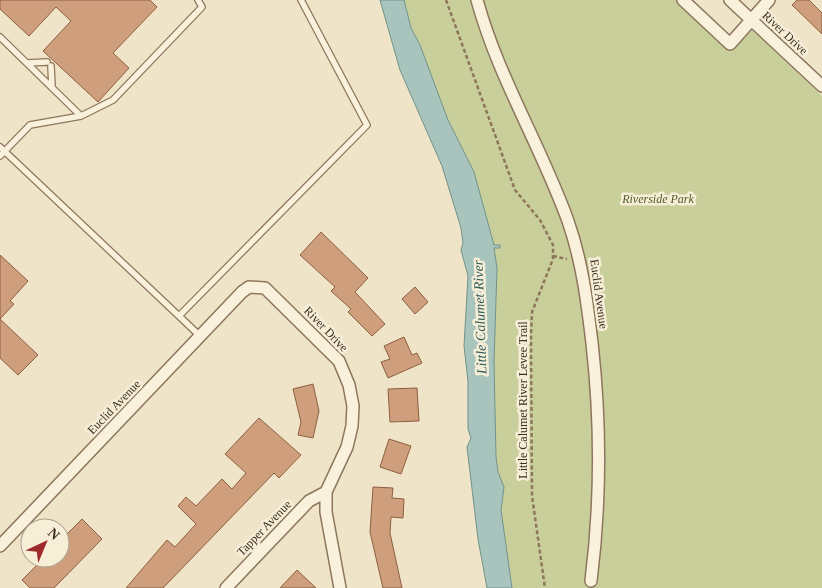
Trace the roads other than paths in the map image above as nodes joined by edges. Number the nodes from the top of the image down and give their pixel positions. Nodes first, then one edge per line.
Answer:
1 (198, 0) edge
2 (301, 0) edge
3 (477, 0) edge
4 (683, 0) edge
5 (730, 0) edge
6 (769, 0) edge
7 (750, 19) junction
8 (1, 38) edge
9 (27, 63) junction
10 (822, 86) edge
11 (52, 87) junction
12 (81, 116) junction
13 (1, 151) edge
14 (249, 287) joint
15 (179, 316) junction
16 (200, 336) junction
17 (326, 492) junction
18 (0, 546) edge
19 (591, 581) dead end
20 (226, 588) edge
21 (340, 588) edge

1 - 12 lane
2 - 15 lane
3 - 19 street, Euclid Avenue
4 - 7 street
5 - 7 street, River Drive
6 - 7 street
7 - 10 street, River Drive
8 - 9 lane
9 - 11 lane
9 - 11 lane
11 - 12 lane
12 - 13 lane
13 - 15 lane
14 - 16 street, Euclid Avenue
14 - 17 street, River Drive
15 - 16 lane
16 - 18 street, Euclid Avenue
17 - 20 street, Tapper Avenue
17 - 21 street, River Drive

